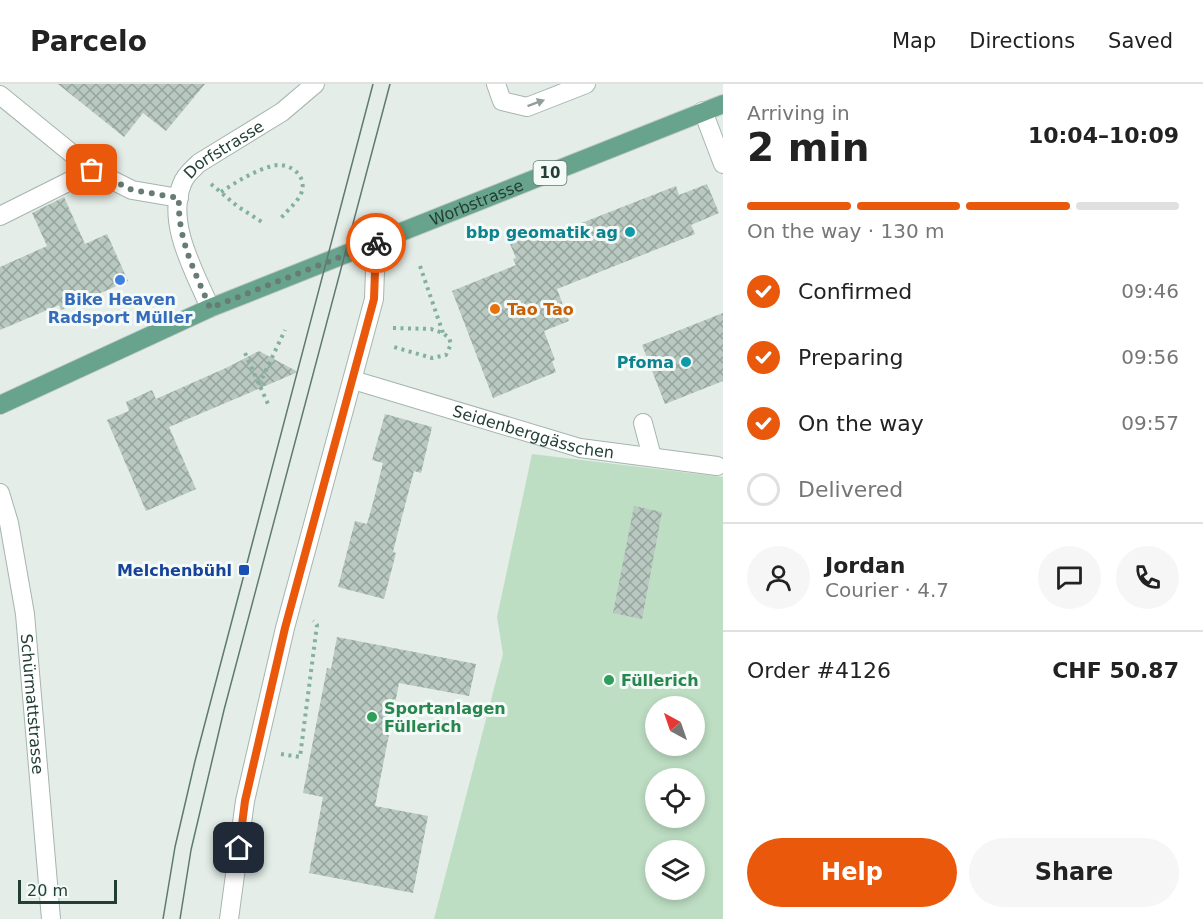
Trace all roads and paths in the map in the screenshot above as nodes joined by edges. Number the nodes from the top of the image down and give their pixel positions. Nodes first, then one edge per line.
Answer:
1 (315, 84) edge
2 (496, 84) edge
3 (586, 84) edge
4 (0, 95) edge
5 (723, 104) edge
6 (703, 111) junction
7 (723, 164) edge
8 (92, 170) junction
9 (179, 198) junction
10 (0, 216) edge
11 (281, 218) dead end
12 (265, 224) dead end
13 (376, 242) junction
14 (420, 266) dead end
15 (210, 308) junction
16 (392, 328) dead end
17 (285, 330) dead end
18 (443, 333) junction
19 (394, 347) dead end
20 (245, 353) dead end
21 (353, 380) junction
22 (259, 385) junction
23 (268, 404) dead end
24 (0, 405) edge
25 (643, 423) dead end
26 (652, 458) junction
27 (717, 466) dead end
28 (0, 493) edge
29 (5, 524) edge
30 (311, 618) dead end
31 (277, 753) dead end
32 (51, 919) edge
33 (230, 919) edge

1 - 9 street, Dorfstrasse
2 -> 3 street
4 - 8 street
5 - 6 main road, Worbstrasse / 10
6 - 7 street
6 - 13 main road, Worbstrasse / 10
8 - 9 street
8 - 10 street
9 - 15 street, Dorfstrasse
11 - 12 path
13 - 15 main road, Worbstrasse / 10
13 - 21 street
14 - 18 path
15 - 24 main road, Worbstrasse / 10
16 - 18 path
17 - 22 path
18 - 19 path
20 - 22 path
21 - 26 street, Seidenberggässchen
21 - 33 street
22 - 23 path
25 - 26 street
26 - 27 street, Seidenberggässchen
28 - 29 street, Schürmattstrasse
29 - 32 street, Schürmattstrasse
30 - 31 path

